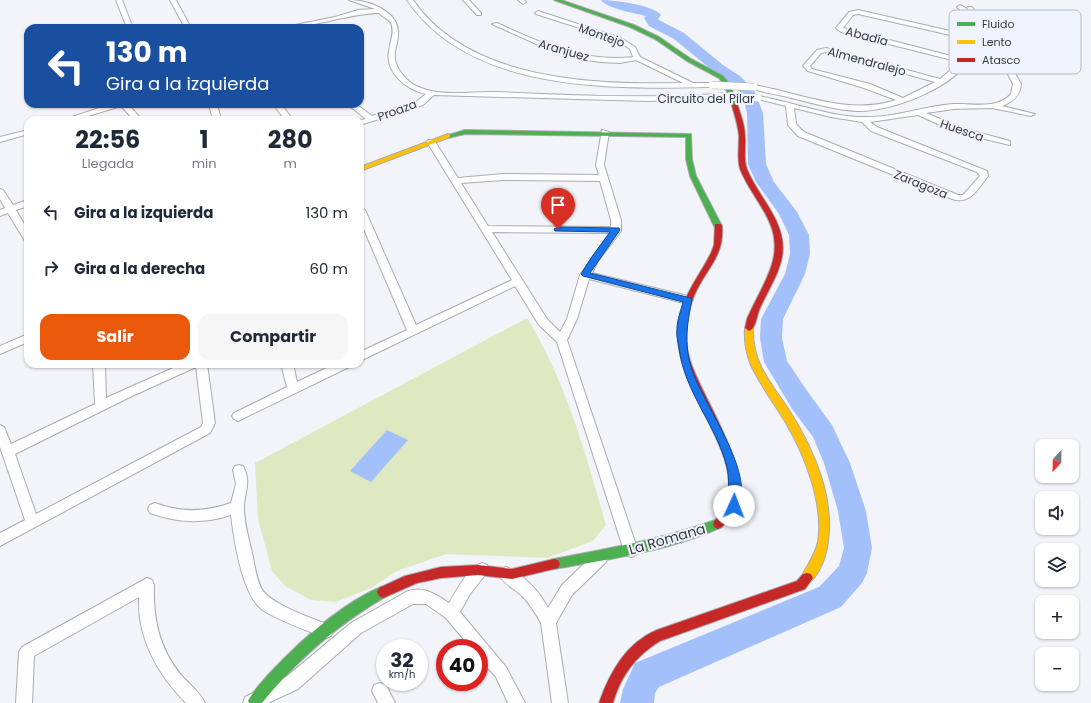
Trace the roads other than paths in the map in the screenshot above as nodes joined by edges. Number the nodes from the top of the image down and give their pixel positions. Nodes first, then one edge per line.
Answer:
1 (119, 0) edge
2 (173, 0) edge
3 (352, 0) edge
4 (410, 0) edge
5 (466, 0) edge
6 (556, 0) edge
7 (568, 0) edge
8 (365, 3) junction
9 (958, 3) edge
10 (968, 4) edge
11 (382, 11) junction
12 (358, 12) junction
13 (538, 13) dead end
14 (479, 14) dead end
15 (336, 19) junction
16 (128, 24) edge
17 (186, 24) edge
18 (307, 24) edge
19 (337, 24) edge
20 (495, 24) dead end
21 (949, 33) edge
22 (670, 48) junction
23 (949, 57) edge
24 (637, 58) junction
25 (657, 68) junction
26 (950, 74) edge
27 (1012, 74) edge
28 (942, 82) junction
29 (691, 85) junction
30 (663, 87) junction
31 (778, 91) junction
32 (432, 93) junction
33 (772, 100) junction
34 (902, 100) junction
35 (790, 104) junction
36 (989, 106) junction
37 (106, 108) edge
38 (128, 108) edge
39 (356, 108) edge
40 (918, 112) junction
41 (1031, 114) dead end
42 (80, 116) edge
43 (134, 116) edge
44 (371, 119) junction
45 (865, 120) junction
46 (364, 122) edge
47 (605, 132) junction
48 (24, 133) edge
49 (0, 140) edge
50 (431, 142) junction
51 (1007, 143) dead end
52 (364, 167) edge
53 (604, 178) junction
54 (456, 181) junction
55 (0, 192) edge
56 (24, 204) edge
57 (10, 209) junction
58 (0, 213) edge
59 (364, 219) edge
60 (485, 229) junction
61 (616, 230) junction
62 (24, 232) edge
63 (585, 274) junction
64 (517, 281) junction
65 (688, 300) junction
66 (413, 331) junction
67 (24, 340) edge
68 (562, 340) junction
69 (0, 350) edge
70 (364, 355) edge
71 (99, 368) edge
72 (184, 368) edge
73 (202, 368) edge
74 (288, 368) edge
75 (338, 368) edge
76 (293, 389) junction
77 (100, 407) junction
78 (238, 416) dead end
79 (0, 430) edge
80 (9, 451) junction
81 (239, 470) dead end
82 (237, 507) junction
83 (155, 509) dead end
84 (33, 523) junction
85 (0, 540) edge
86 (630, 551) junction
87 (603, 555) junction
88 (482, 570) junction
89 (506, 574) junction
90 (451, 613) junction
91 (548, 622) junction
92 (326, 631) junction
93 (343, 638) junction
94 (253, 702) edge
95 (24, 703) edge
96 (197, 703) edge
97 (517, 703) edge
98 (560, 703) edge
99 (606, 703) edge

1 - 16 street
2 - 17 street
3 - 8 street, Circuito del Pilar
4 - 30 street, Circuito del Pilar
5 - 14 street
6 - 22 street
7 - 22 street
8 - 11 street, Circuito del Pilar
8 - 12 street
9 - 10 street
11 - 12 street
11 - 32 street, Circuito del Pilar
12 - 15 street
13 - 24 street, Montejo
15 - 18 street
15 - 19 street
20 - 24 street, Aranjuez
21 - 23 street, Abadía
22 - 99 street
24 - 25 street, Montejo
25 - 29 street, Montejo
25 - 30 street
26 - 28 street, Circuito del Pilar
27 - 36 street, Circuito del Pilar
28 - 34 street, Circuito del Pilar
28 - 34 street, Almendralejo
29 - 30 street, Circuito del Pilar
29 - 31 street, Circuito del Pilar, bridge
31 - 33 street
31 - 34 street, Circuito del Pilar
32 - 33 street, Circuito del Pilar, bridge
32 - 44 street, Proaza
33 - 35 street, Circuito del Pilar
35 - 45 street, Circuito del Pilar
35 - 45 street, Zaragoza
36 - 40 street, Circuito del Pilar
36 - 41 street
37 - 42 street
38 - 43 street
39 - 44 street
40 - 45 street, Circuito del Pilar
40 - 51 street, Huesca
44 - 46 street, Proaza
47 - 50 street
47 - 53 street
47 - 65 street, La Romana
48 - 49 street
50 - 52 street
50 - 54 street
53 - 54 street
53 - 61 street
54 - 60 street
55 - 57 street
56 - 57 street
57 - 58 street
57 - 62 street
59 - 66 street
60 - 61 street
60 - 64 street
61 - 63 street
63 - 65 street
63 - 68 street
64 - 66 street
64 - 68 street
65 - 86 street, La Romana
66 - 70 street
67 - 69 street
68 - 86 street
71 - 77 street
72 - 77 street
73 - 84 street
74 - 76 street
75 - 76 street
76 - 78 street
77 - 80 street
79 - 80 street
80 - 84 street
81 - 82 street
82 - 83 street
82 - 92 street
84 - 85 street
86 - 87 street, La Romana
87 - 89 street, La Romana
87 - 91 street
88 - 89 street, La Romana
88 - 90 street
88 - 92 street, La Romana
89 - 91 street, La Romana
90 - 93 street
90 - 97 street
91 - 98 street, La Romana
92 - 93 street
92 - 94 street, La Romana
93 - 94 street
95 - 96 street

